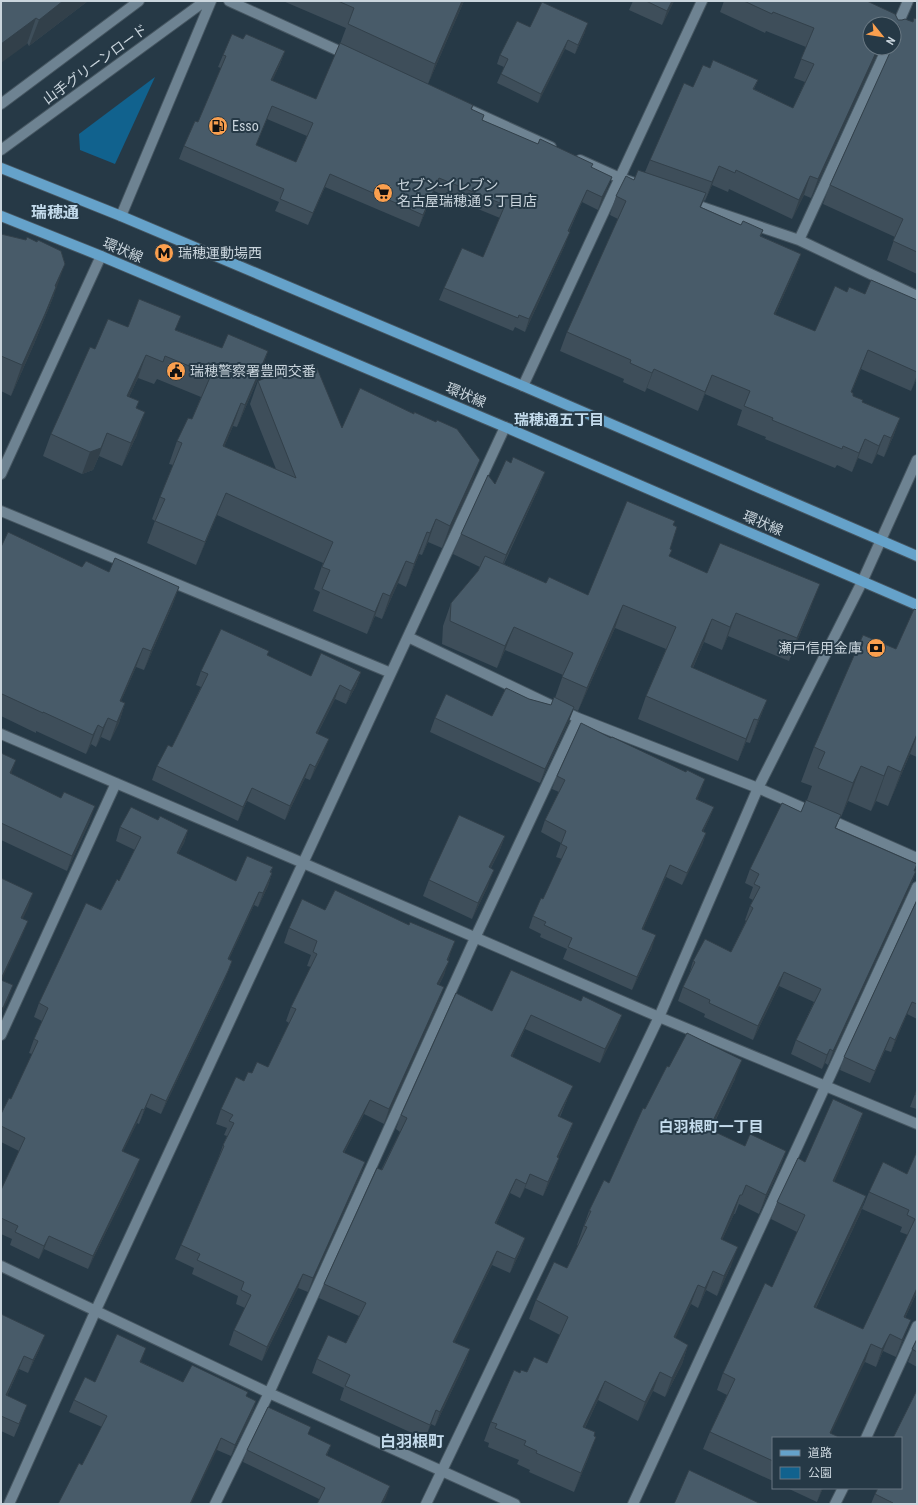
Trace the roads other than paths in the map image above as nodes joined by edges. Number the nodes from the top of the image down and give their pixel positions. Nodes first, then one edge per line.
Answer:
1 (139, 1) edge
2 (205, 1) edge
3 (211, 1) edge
4 (229, 1) edge
5 (702, 1) edge
6 (908, 1) edge
7 (902, 16) edge
8 (883, 56) edge
9 (360, 60) edge
10 (1, 104) edge
11 (461, 106) edge
12 (1, 150) edge
13 (1, 168) edge
14 (620, 178) junction
15 (650, 189) edge
16 (679, 199) edge
17 (1, 216) edge
18 (120, 216) junction
19 (799, 240) junction
20 (101, 256) junction
21 (917, 296) edge
22 (523, 386) junction
23 (505, 427) junction
24 (5, 454) edge
25 (917, 460) edge
26 (1, 474) edge
27 (1, 511) edge
28 (880, 540) junction
29 (917, 556) edge
30 (862, 582) junction
31 (917, 605) edge
32 (408, 637) junction
33 (391, 673) junction
34 (578, 718) junction
35 (1, 734) edge
36 (116, 783) junction
37 (758, 788) junction
38 (917, 858) edge
39 (303, 863) junction
40 (917, 887) edge
41 (475, 938) junction
42 (658, 1016) junction
43 (1, 1035) edge
44 (826, 1086) junction
45 (917, 1124) edge
46 (1, 1266) edge
47 (96, 1312) junction
48 (917, 1326) edge
49 (269, 1393) junction
50 (866, 1437) edge
51 (441, 1471) junction
52 (842, 1489) edge
53 (9, 1504) edge
54 (215, 1504) edge
55 (426, 1504) edge
56 (515, 1504) edge
57 (633, 1504) edge
58 (835, 1504) edge

1 - 10 street, 山手グリーンロード
2 - 12 street, 山手グリーンロード
3 - 18 street
4 - 9 street
5 - 14 street
6 - 7 street
8 - 19 street
11 - 14 street
13 - 18 main road
14 - 15 street
14 - 22 street
16 - 19 street
17 - 20 main road, 環状線
18 - 22 main road
19 - 21 street
20 - 23 main road, 環状線
20 - 24 street
22 - 28 main road
23 - 30 main road, 環状線
23 - 32 street
24 - 26 street
25 - 28 street
27 - 33 street
28 - 29 main road
28 - 30 street
30 - 31 main road, 環状線
30 - 37 street
32 - 33 street
32 - 34 street
33 - 39 street
34 - 37 street
34 - 41 street
35 - 36 street
36 - 39 street
36 - 43 street
37 - 38 street
37 - 42 street
39 - 41 street
39 - 47 street
40 - 44 street
41 - 42 street
41 - 49 street
42 - 44 street
42 - 51 street
44 - 45 street
44 - 57 street
46 - 47 street
47 - 49 street
47 - 53 street
48 - 50 street
49 - 51 street
49 - 54 street
51 - 55 street
51 - 56 street
52 - 58 street

